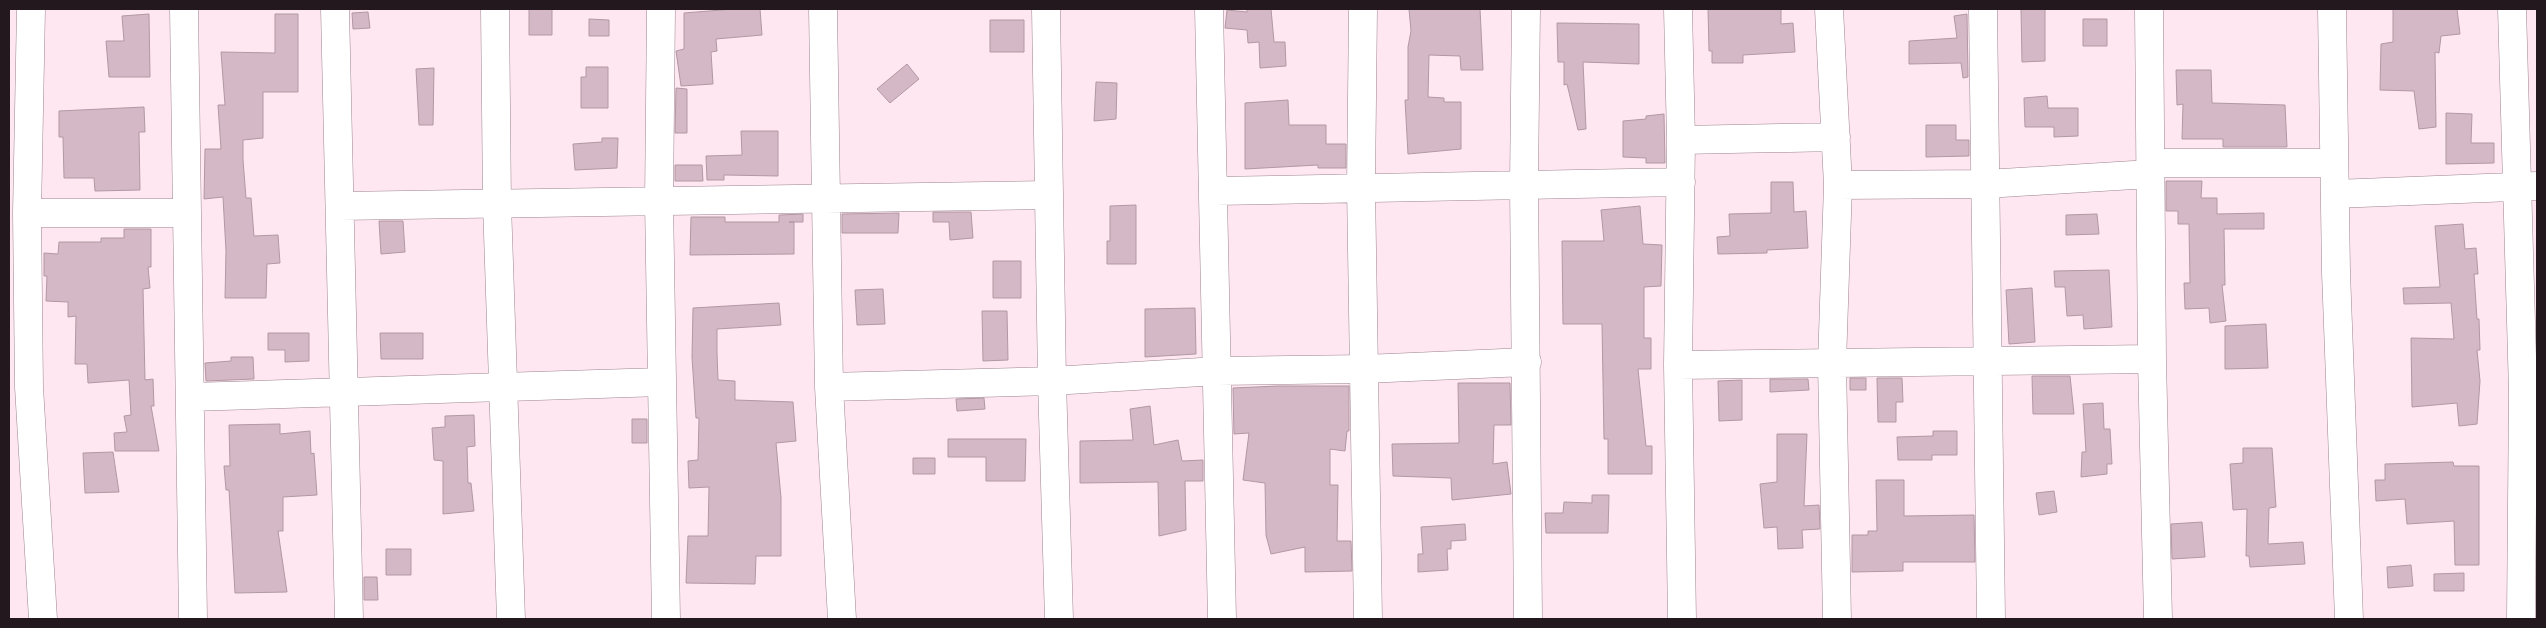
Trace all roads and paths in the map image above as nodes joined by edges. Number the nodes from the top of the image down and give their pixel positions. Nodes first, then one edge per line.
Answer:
1 (31, 9) edge
2 (184, 9) edge
3 (335, 9) edge
4 (495, 9) edge
5 (661, 9) edge
6 (823, 9) edge
7 (1046, 9) edge
8 (1209, 9) edge
9 (1363, 9) edge
10 (1526, 9) edge
11 (1678, 9) edge
12 (1829, 9) edge
13 (1983, 9) edge
14 (2149, 9) edge
15 (2332, 9) edge
16 (2512, 9) edge
17 (1836, 137) junction
18 (1681, 140) junction
19 (2334, 164) junction
20 (2150, 169) junction
21 (1681, 182) junction
22 (1524, 183) junction
23 (1986, 184) junction
24 (1838, 185) junction
25 (2527, 186) edge
26 (1361, 188) junction
27 (1215, 191) junction
28 (2335, 194) junction
29 (1048, 195) junction
30 (825, 199) junction
31 (659, 201) junction
32 (497, 204) junction
33 (341, 206) junction
34 (27, 213) junction
35 (186, 213) junction
36 (2152, 359) junction
37 (1987, 360) junction
38 (1527, 362) junction
39 (1832, 363) junction
40 (1678, 365) junction
41 (1365, 369) junction
42 (1218, 371) junction
43 (1052, 381) junction
44 (661, 382) junction
45 (19, 387) edge
46 (504, 387) junction
47 (829, 387) junction
48 (344, 392) junction
49 (190, 397) junction
50 (43, 619) edge
51 (192, 619) edge
52 (349, 619) edge
53 (511, 619) edge
54 (666, 619) edge
55 (842, 619) edge
56 (1059, 619) edge
57 (1222, 619) edge
58 (1368, 619) edge
59 (1528, 619) edge
60 (1682, 619) edge
61 (1837, 619) edge
62 (1991, 619) edge
63 (2158, 619) edge
64 (2349, 619) edge
65 (2520, 619) edge

1 - 34 street
2 - 35 street
3 - 33 street
4 - 32 street
5 - 31 street
6 - 30 street
7 - 29 street
8 - 27 street
9 - 26 street
10 - 22 street
11 - 18 street
12 - 17 street
13 - 23 street
14 - 20 street
15 - 19 street
16 - 25 street
17 - 18 street
17 - 24 street
18 - 21 street
19 - 20 street
19 - 28 street
20 - 23 street
20 - 36 street
21 - 22 street
21 - 40 street
22 - 26 street
22 - 38 street
23 - 24 street
23 - 37 street
24 - 39 street
25 - 28 street
25 - 65 street
26 - 27 street
26 - 41 street
27 - 42 street
28 - 64 street
29 - 30 street
29 - 43 street
30 - 31 street
30 - 47 street
31 - 32 street
31 - 44 street
32 - 33 street
32 - 46 street
33 - 48 street
34 - 35 street
34 - 45 street
35 - 49 street
36 - 37 street
36 - 63 street
37 - 39 street
37 - 62 street
38 - 41 street
38 - 59 street
39 - 40 street
39 - 61 street
40 - 60 street
41 - 42 street
41 - 58 street
42 - 43 street
42 - 57 street
43 - 47 street
43 - 56 street
44 - 46 street
44 - 54 street
45 - 50 street
46 - 48 street
46 - 53 street
47 - 55 street
48 - 49 street
48 - 52 street
49 - 51 street

